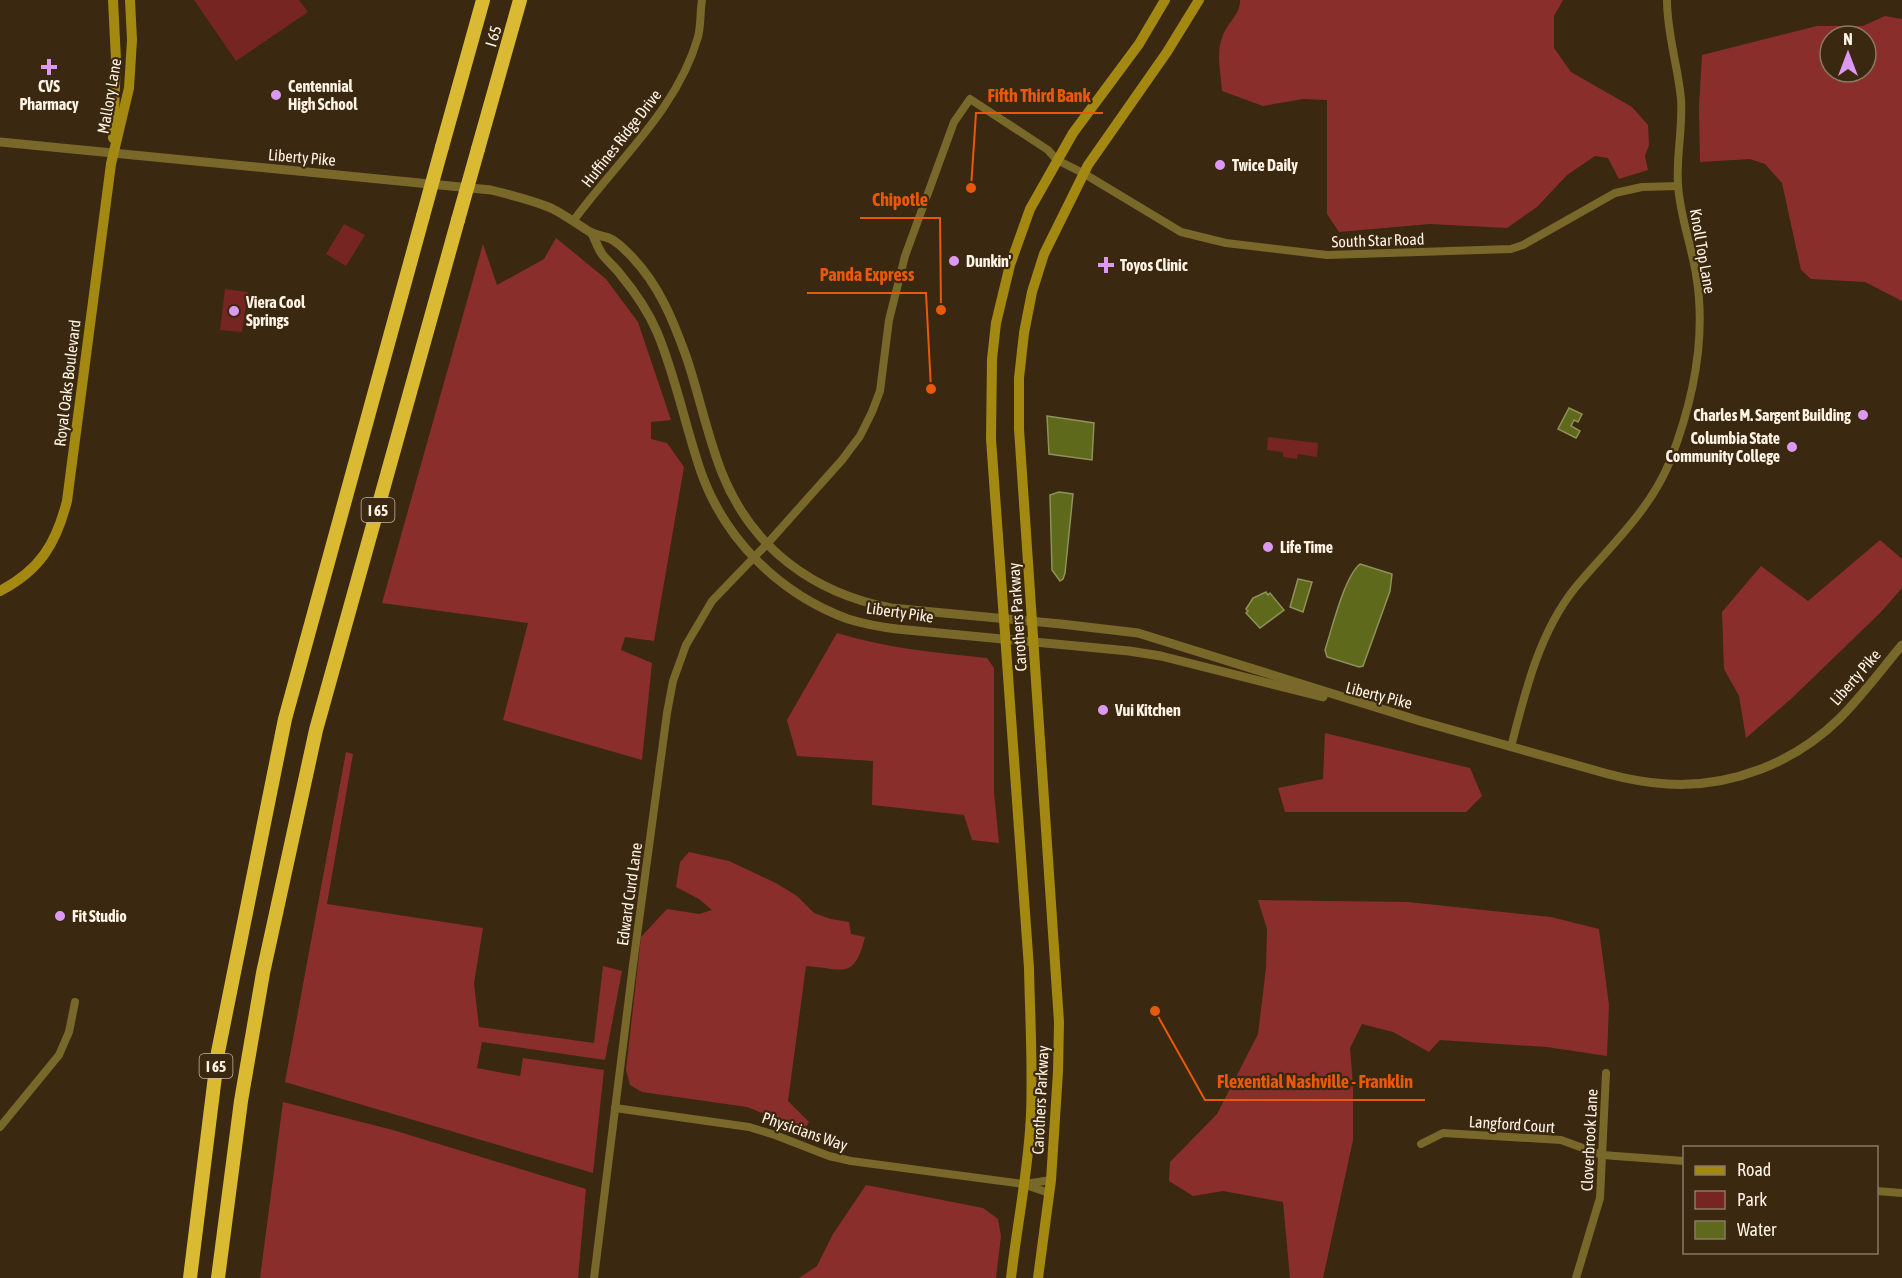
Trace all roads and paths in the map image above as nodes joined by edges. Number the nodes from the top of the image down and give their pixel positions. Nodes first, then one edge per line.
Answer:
1 (113, 0) edge
2 (130, 0) edge
3 (483, 0) edge
4 (520, 0) edge
5 (702, 0) edge
6 (1165, 0) edge
7 (1199, 0) edge
8 (1667, 0) edge
9 (969, 99) joint
10 (0, 142) edge
11 (113, 153) junction
12 (1057, 160) junction
13 (1083, 173) junction
14 (1678, 186) junction
15 (574, 220) junction
16 (592, 233) junction
17 (705, 417) junction
18 (686, 422) junction
19 (767, 544) junction
20 (752, 557) junction
21 (0, 591) edge
22 (1004, 619) junction
23 (1032, 622) junction
24 (1005, 640) junction
25 (1034, 643) junction
26 (1902, 645) edge
27 (1420, 721) junction
28 (1511, 747) junction
29 (75, 1002) dead end
30 (1606, 1073) dead end
31 (615, 1108) junction
32 (0, 1128) edge
33 (1421, 1144) dead end
34 (1602, 1155) junction
35 (1683, 1161) edge
36 (1051, 1180) junction
37 (1023, 1184) junction
38 (1878, 1191) edge
39 (1049, 1193) junction
40 (1902, 1193) edge
41 (219, 1276) edge
42 (190, 1278) edge
43 (594, 1278) edge
44 (1011, 1278) edge
45 (1038, 1278) edge
46 (1576, 1278) edge

1 - 11 main road, Mallory Lane
2 - 11 main road, Mallory Lane
3 - 42 highway, I 65, bridge
4 - 41 highway, I 65 / I 65, bridge
5 - 15 street, Huffines Ridge Drive
6 - 12 main road, Carothers Parkway
7 - 13 main road, Carothers Parkway
8 - 14 street, Knoll Top Lane
9 - 12 street, South Star Road
9 - 19 street, Edward Curd Lane
10 - 11 street, Liberty Pike
11 - 15 street, Liberty Pike
11 - 21 main road, Royal Oaks Boulevard
12 - 13 street, South Star Road
12 - 22 main road, Carothers Parkway
13 - 14 street, South Star Road
13 - 23 main road, Carothers Parkway
14 - 28 street, Knoll Top Lane
15 - 16 street, Liberty Pike
16 - 17 street, Liberty Pike
16 - 18 street, Liberty Pike
17 - 18 street
17 - 19 street, Liberty Pike
18 - 20 street, Liberty Pike
19 - 20 street, Edward Curd Lane
19 - 22 street, Liberty Pike
20 - 24 street, Liberty Pike
20 - 31 street, Edward Curd Lane
22 - 23 street, Liberty Pike
22 - 24 main road, Carothers Parkway
23 - 25 main road, Carothers Parkway
23 - 27 street, Liberty Pike
24 - 25 street, Liberty Pike
24 - 37 main road, Carothers Parkway
25 - 27 street, Liberty Pike
25 - 36 main road, Carothers Parkway
26 - 28 street, Liberty Pike
27 - 28 street, Liberty Pike
29 - 32 street
30 - 34 street, Cloverbrook Lane
31 - 37 street, Physicians Way
31 - 43 street, Edward Curd Lane
33 - 34 street, Langford Court
34 - 35 street, Langford Court
34 - 46 street, Cloverbrook Lane
36 - 37 street, Physicians Way
36 - 39 main road, Carothers Parkway
37 - 39 street, Physicians Way
37 - 44 main road, Carothers Parkway
38 - 40 street
39 - 45 main road, Carothers Parkway

